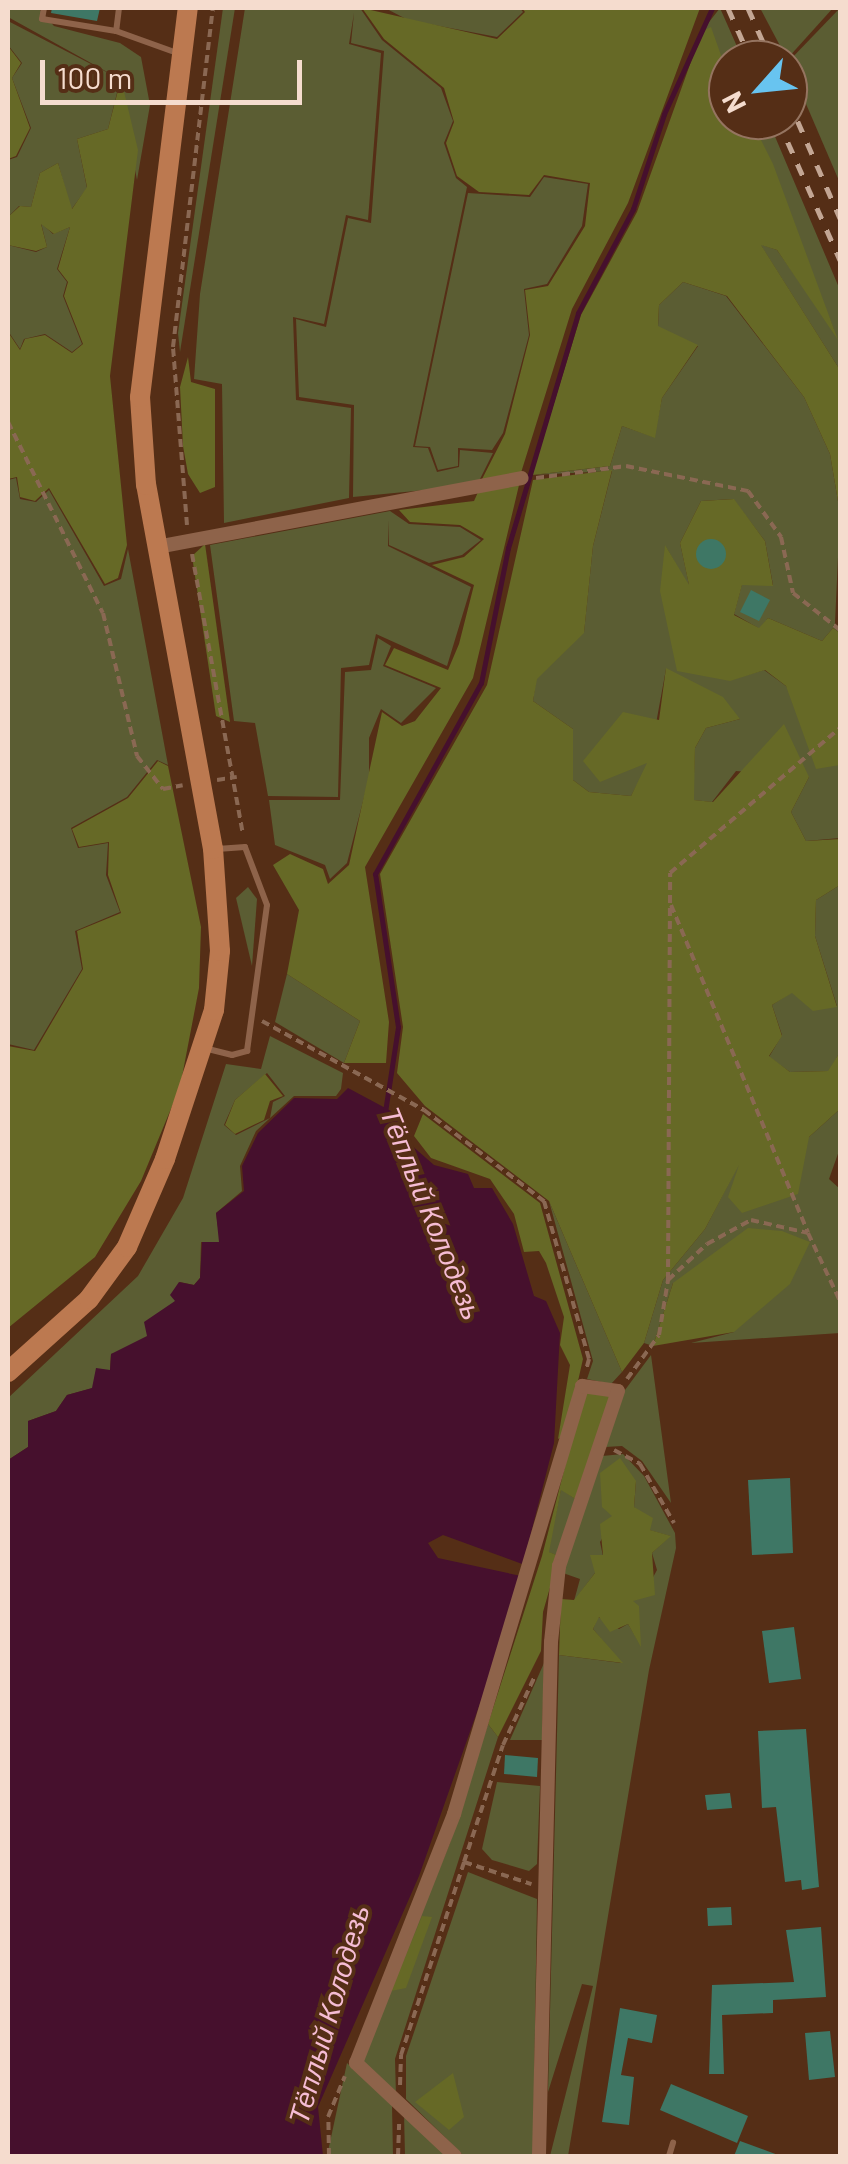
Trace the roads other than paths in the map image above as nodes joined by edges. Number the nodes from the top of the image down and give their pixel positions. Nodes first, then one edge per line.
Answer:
1 (44, 8) edge
2 (119, 8) edge
3 (188, 8) edge
4 (116, 31) junction
5 (182, 55) junction
6 (529, 478) road end
7 (157, 547) junction
8 (213, 850) junction
9 (203, 1048) junction
10 (8, 1372) edge
11 (673, 2143) dead end
12 (455, 2156) edge
13 (539, 2156) edge
14 (668, 2156) edge

1 - 4 lane
2 - 4 lane
3 - 5 main road
4 - 5 lane
5 - 7 main road
6 - 7 street
7 - 8 main road
8 - 9 main road
8 - 9 lane
9 - 10 main road
11 - 14 lane
12 - 13 street

